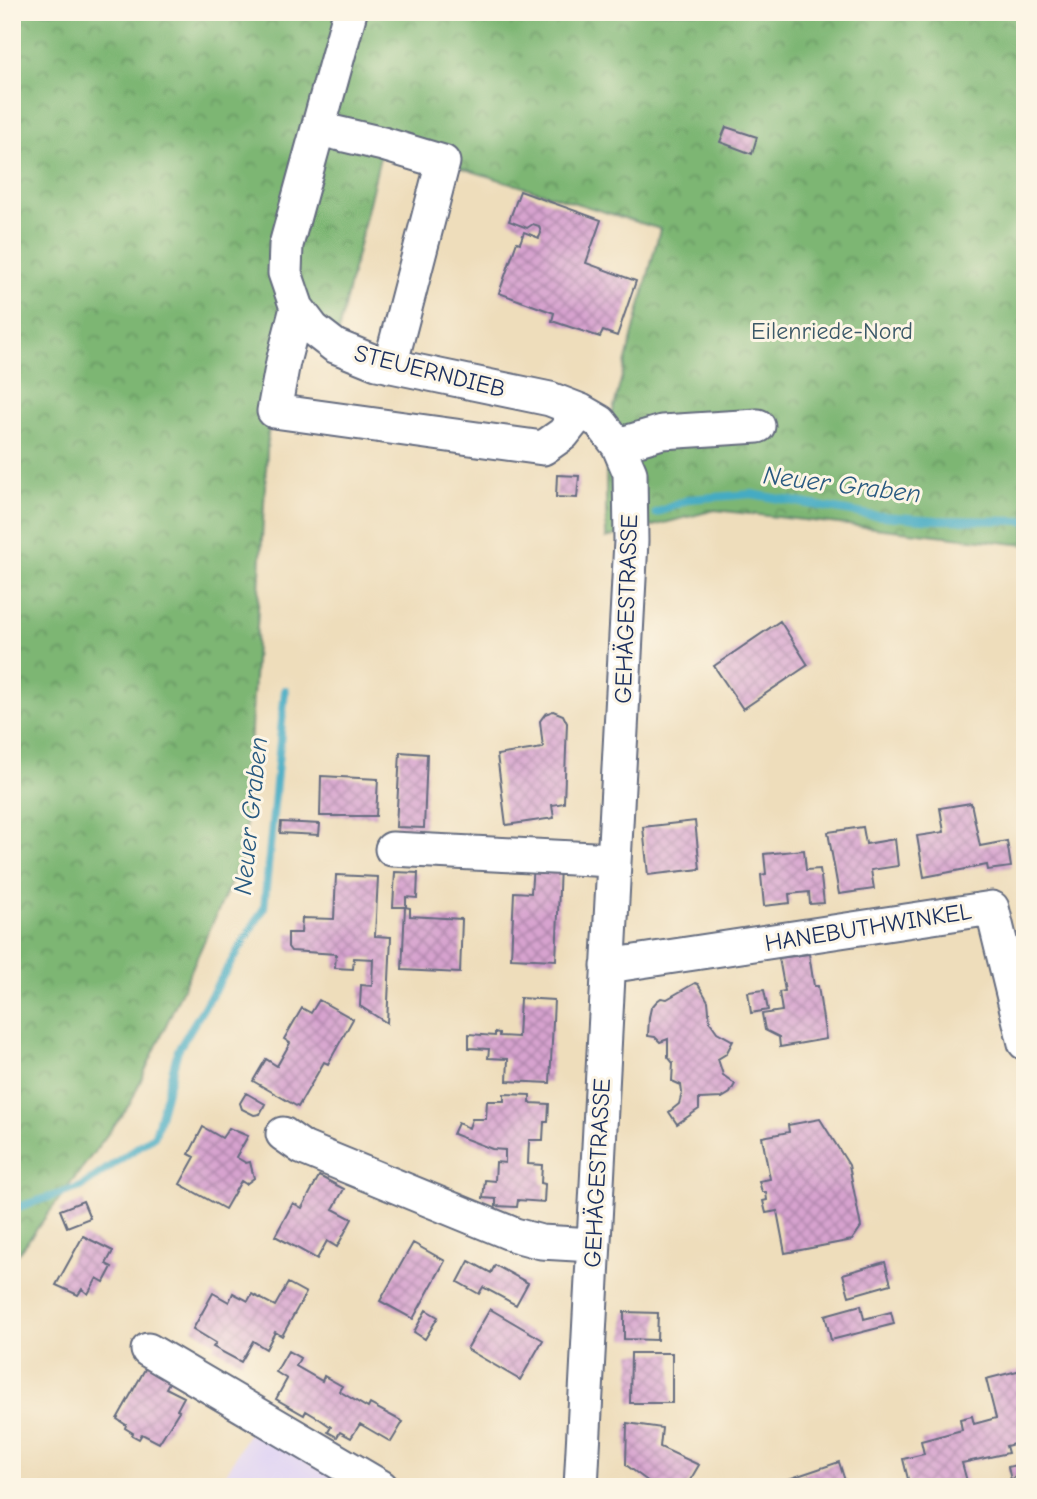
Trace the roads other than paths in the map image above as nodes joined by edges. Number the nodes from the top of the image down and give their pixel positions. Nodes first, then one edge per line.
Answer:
1 (350, 12) edge
2 (318, 129) junction
3 (297, 308) junction
4 (390, 366) junction
5 (581, 411) junction
6 (758, 426) dead end
7 (618, 445) junction
8 (392, 849) dead end
9 (613, 860) junction
10 (608, 966) junction
11 (1025, 1043) edge
12 (283, 1134) dead end
13 (593, 1245) junction
14 (148, 1350) dead end
15 (381, 1487) edge
16 (581, 1487) edge

1 - 2 street, STEUERNDIEB
2 - 3 street, STEUERNDIEB
2 - 4 street
3 - 4 street, STEUERNDIEB
3 - 5 street
4 - 5 street, STEUERNDIEB
5 - 7 street, STEUERNDIEB
6 - 7 street
7 - 9 street, GEHÄGESTRASSE
8 - 9 street
9 - 10 street, GEHÄGESTRASSE
10 - 11 street, HANEBUTHWINKEL
10 - 13 street, GEHÄGESTRASSE
12 - 13 street
13 - 16 street, GEHÄGESTRASSE
14 - 15 street

